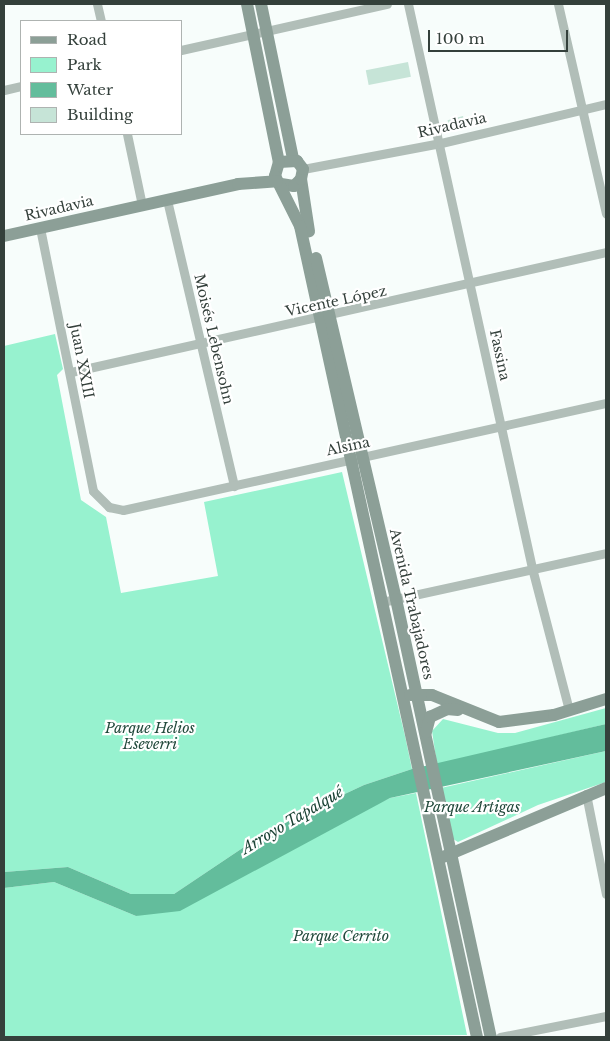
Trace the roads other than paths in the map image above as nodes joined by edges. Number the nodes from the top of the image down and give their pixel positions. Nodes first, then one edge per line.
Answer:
1 (97, 4) edge
2 (248, 4) edge
3 (260, 4) edge
4 (387, 4) edge
5 (408, 4) edge
6 (558, 4) edge
7 (101, 20) edge
8 (260, 32) junction
9 (182, 50) edge
10 (20, 86) edge
11 (4, 90) edge
12 (606, 104) edge
13 (582, 110) junction
14 (127, 135) edge
15 (440, 143) junction
16 (293, 158) junction
17 (277, 164) junction
18 (302, 174) junction
19 (279, 182) junction
20 (238, 184) junction
21 (167, 200) junction
22 (142, 205) junction
23 (606, 214) edge
24 (40, 228) junction
25 (4, 236) edge
26 (606, 252) edge
27 (471, 285) junction
28 (325, 318) junction
29 (201, 344) junction
30 (71, 372) junction
31 (606, 403) edge
32 (502, 429) junction
33 (356, 458) junction
34 (234, 486) junction
35 (98, 500) joint
36 (606, 553) edge
37 (532, 568) junction
38 (396, 599) junction
39 (382, 602) junction
40 (418, 694) junction
41 (402, 695) junction
42 (606, 699) edge
43 (569, 710) junction
44 (462, 711) junction
45 (427, 736) junction
46 (606, 788) edge
47 (586, 794) junction
48 (437, 827) junction
49 (444, 856) junction
50 (606, 894) edge
51 (606, 1016) edge
52 (477, 1037) edge
53 (491, 1037) edge
54 (500, 1037) edge

1 - 7 street
2 - 8 main road
3 - 8 main road
4 - 8 street
5 - 15 street, Fassina
6 - 13 street
8 - 9 street
8 - 16 main road
8 - 17 main road
10 - 11 street
12 - 13 street, Rivadavia
13 - 15 street, Rivadavia
13 - 23 street
14 - 22 street
15 - 18 street, Rivadavia
15 - 27 street, Fassina
16 - 17 main road, Rivadavia
16 - 18 main road
17 - 19 main road
17 - 20 main road, Rivadavia
18 - 19 main road, Rivadavia
18 - 28 main road, Avenida Trabajadores
19 - 20 main road, Rivadavia
19 - 28 main road, Avenida Trabajadores
20 - 21 main road, Rivadavia
21 - 22 main road, Rivadavia
21 - 29 street, Moisés Lebensohn
22 - 24 main road, Rivadavia
24 - 25 main road, Rivadavia
24 - 30 street, Juan XXIII
26 - 27 street, Vicente López
27 - 28 street, Vicente López
27 - 32 street, Fassina
28 - 29 street, Vicente López
28 - 33 main road, Avenida Trabajadores
29 - 30 street, Vicente López
29 - 34 street, Moisés Lebensohn
30 - 35 street, Juan XXIII
31 - 32 street, Alsina
32 - 33 street, Alsina
32 - 37 street, Fassina
33 - 34 street, Alsina
33 - 38 main road, Avenida Trabajadores
33 - 39 main road, Avenida Trabajadores
34 - 35 street, Alsina
36 - 37 street
37 - 38 street
37 - 43 street, Fassina
38 - 39 street
38 - 40 main road, Avenida Trabajadores
39 - 41 main road, Avenida Trabajadores
40 - 41 main road
40 - 44 main road
40 - 45 main road, Avenida Trabajadores
41 - 48 main road, Avenida Trabajadores
42 - 43 main road
43 - 44 main road
44 - 45 main road
45 - 48 main road, Avenida Trabajadores
46 - 47 main road
47 - 49 main road
47 - 50 street
48 - 49 main road, Avenida Trabajadores
49 - 52 main road, Avenida Trabajadores
49 - 53 main road, Avenida Trabajadores
51 - 54 street

